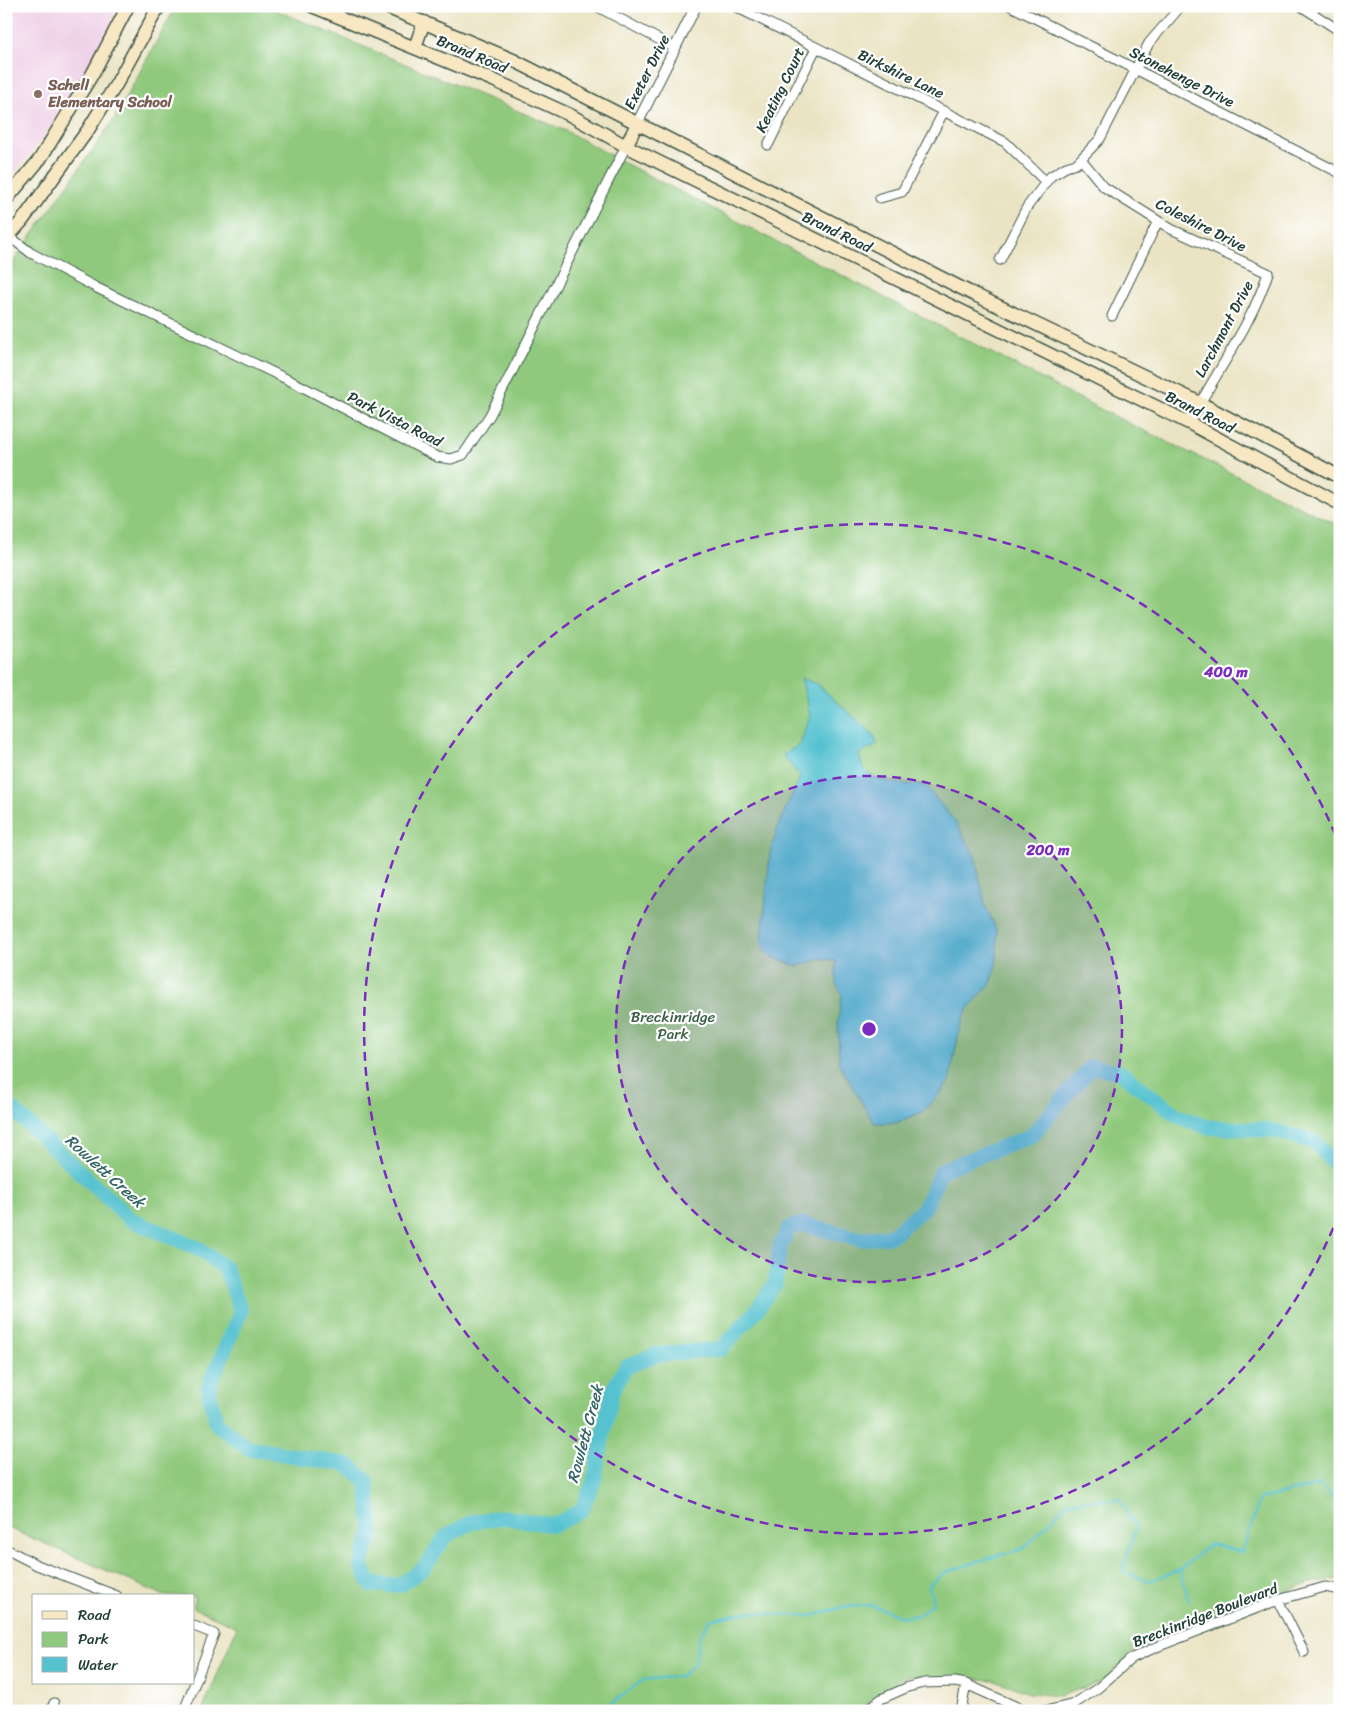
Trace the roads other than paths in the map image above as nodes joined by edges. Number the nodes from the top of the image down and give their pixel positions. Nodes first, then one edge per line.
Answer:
1 (128, 6) edge
2 (158, 6) edge
3 (312, 6) edge
4 (384, 6) edge
5 (596, 6) edge
6 (696, 6) edge
7 (734, 6) edge
8 (1011, 6) edge
9 (1181, 6) edge
10 (1301, 6) edge
11 (424, 22) junction
12 (1340, 32) edge
13 (416, 48) junction
14 (675, 48) junction
15 (816, 48) junction
16 (1135, 69) junction
17 (944, 111) junction
18 (637, 124) junction
19 (768, 145) dead end
20 (626, 146) junction
21 (1080, 159) junction
22 (1340, 173) edge
23 (1046, 182) junction
24 (880, 198) dead end
25 (6, 200) edge
26 (1158, 221) junction
27 (7, 236) edge
28 (1000, 260) dead end
29 (1268, 273) joint
30 (1112, 316) dead end
31 (1200, 403) junction
32 (1189, 423) junction
33 (1340, 477) edge
34 (1340, 504) edge
35 (6, 1549) edge
36 (1340, 1590) edge
37 (112, 1594) edge
38 (1278, 1600) junction
39 (195, 1626) edge
40 (1304, 1652) dead end
41 (195, 1683) edge
42 (195, 1684) edge
43 (966, 1684) junction
44 (1074, 1707) edge
45 (184, 1711) edge
46 (866, 1711) edge
47 (961, 1711) edge
48 (1030, 1711) edge
49 (1036, 1711) edge

1 - 25 main road
2 - 27 main road
3 - 13 main road, Brand Road
4 - 11 main road, Brand Road
5 - 14 street
6 - 14 street, Exeter Drive
7 - 15 street, Birkshire Lane
8 - 16 street, Stonehenge Drive
9 - 16 street
10 - 12 street
11 - 13 main road
11 - 18 main road, Brand Road
13 - 20 main road, Brand Road
14 - 18 street, Exeter Drive
15 - 17 street, Birkshire Lane
15 - 19 street, Keating Court
16 - 21 street
16 - 22 street, Stonehenge Drive
17 - 23 street, Birkshire Lane
17 - 24 street
18 - 20 main road
18 - 31 main road, Brand Road
20 - 27 street, Park Vista Road
20 - 32 main road, Brand Road
21 - 23 street
21 - 26 street, Coleshire Drive
23 - 28 street
26 - 29 street, Coleshire Drive
26 - 30 street
29 - 31 street, Larchmont Drive
31 - 32 street, Larchmont Drive
31 - 33 main road, Brand Road
32 - 34 main road, Brand Road
35 - 37 street
36 - 38 street, Breckinridge Boulevard
38 - 40 street
38 - 44 street, Breckinridge Boulevard
39 - 41 street
42 - 45 street
43 - 46 street
43 - 47 street
43 - 48 street
44 - 49 street, Breckinridge Boulevard

